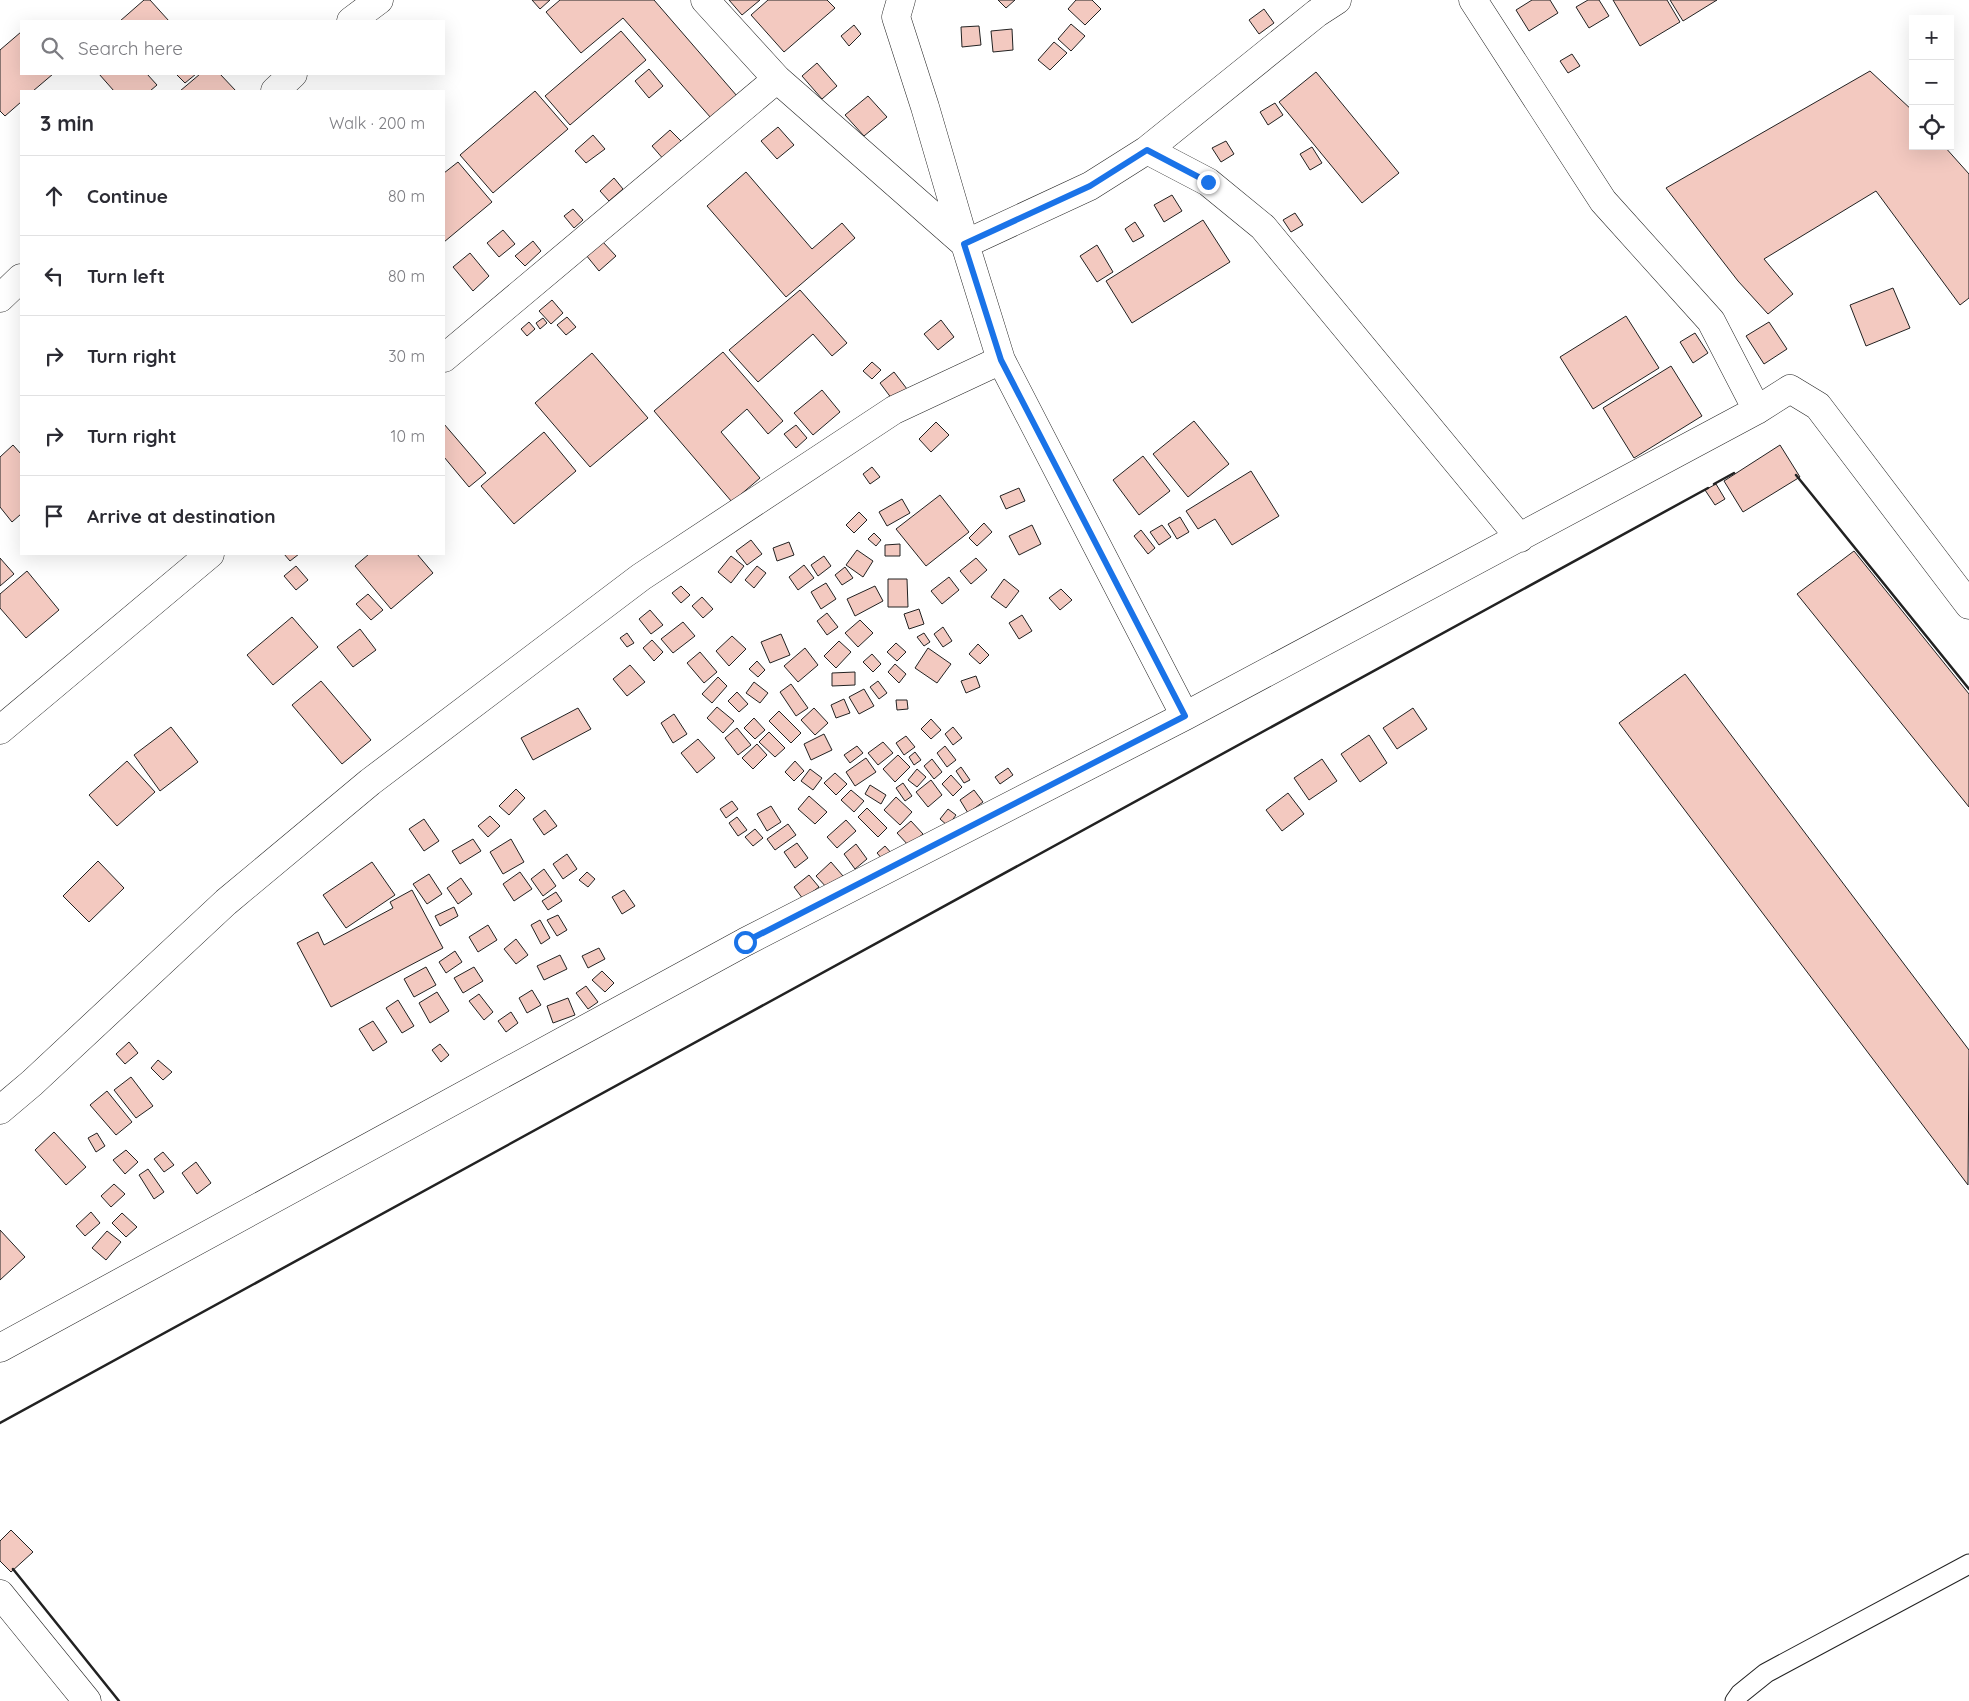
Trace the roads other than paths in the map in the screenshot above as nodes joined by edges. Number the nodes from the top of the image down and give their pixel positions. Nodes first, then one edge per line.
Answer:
1 (379, 0) edge
2 (705, 0) edge
3 (901, 0) edge
4 (1337, 0) edge
5 (1473, 0) edge
6 (352, 20) edge
7 (292, 75) edge
8 (777, 78) junction
9 (276, 90) edge
10 (1147, 150) junction
11 (964, 244) junction
12 (20, 279) edge
13 (0, 298) edge
14 (445, 357) edge
15 (1001, 360) junction
16 (1757, 410) junction
17 (1520, 538) junction
18 (209, 555) edge
19 (1969, 605) edge
20 (1185, 716) junction
21 (0, 730) edge
22 (0, 1110) edge
23 (0, 1348) edge
24 (1969, 1564) edge
25 (0, 1594) edge
26 (87, 1701) edge
27 (1735, 1701) edge

1 - 6 street
2 - 8 street
3 - 11 street
4 - 10 street
5 - 16 street
7 - 9 street
8 - 11 street
8 - 14 street
10 - 11 street
10 - 17 street
11 - 15 street
12 - 13 street
15 - 20 street
15 - 22 street
16 - 17 street
16 - 19 street
17 - 20 street
18 - 21 street
20 - 23 street
24 - 27 lane
25 - 26 street

